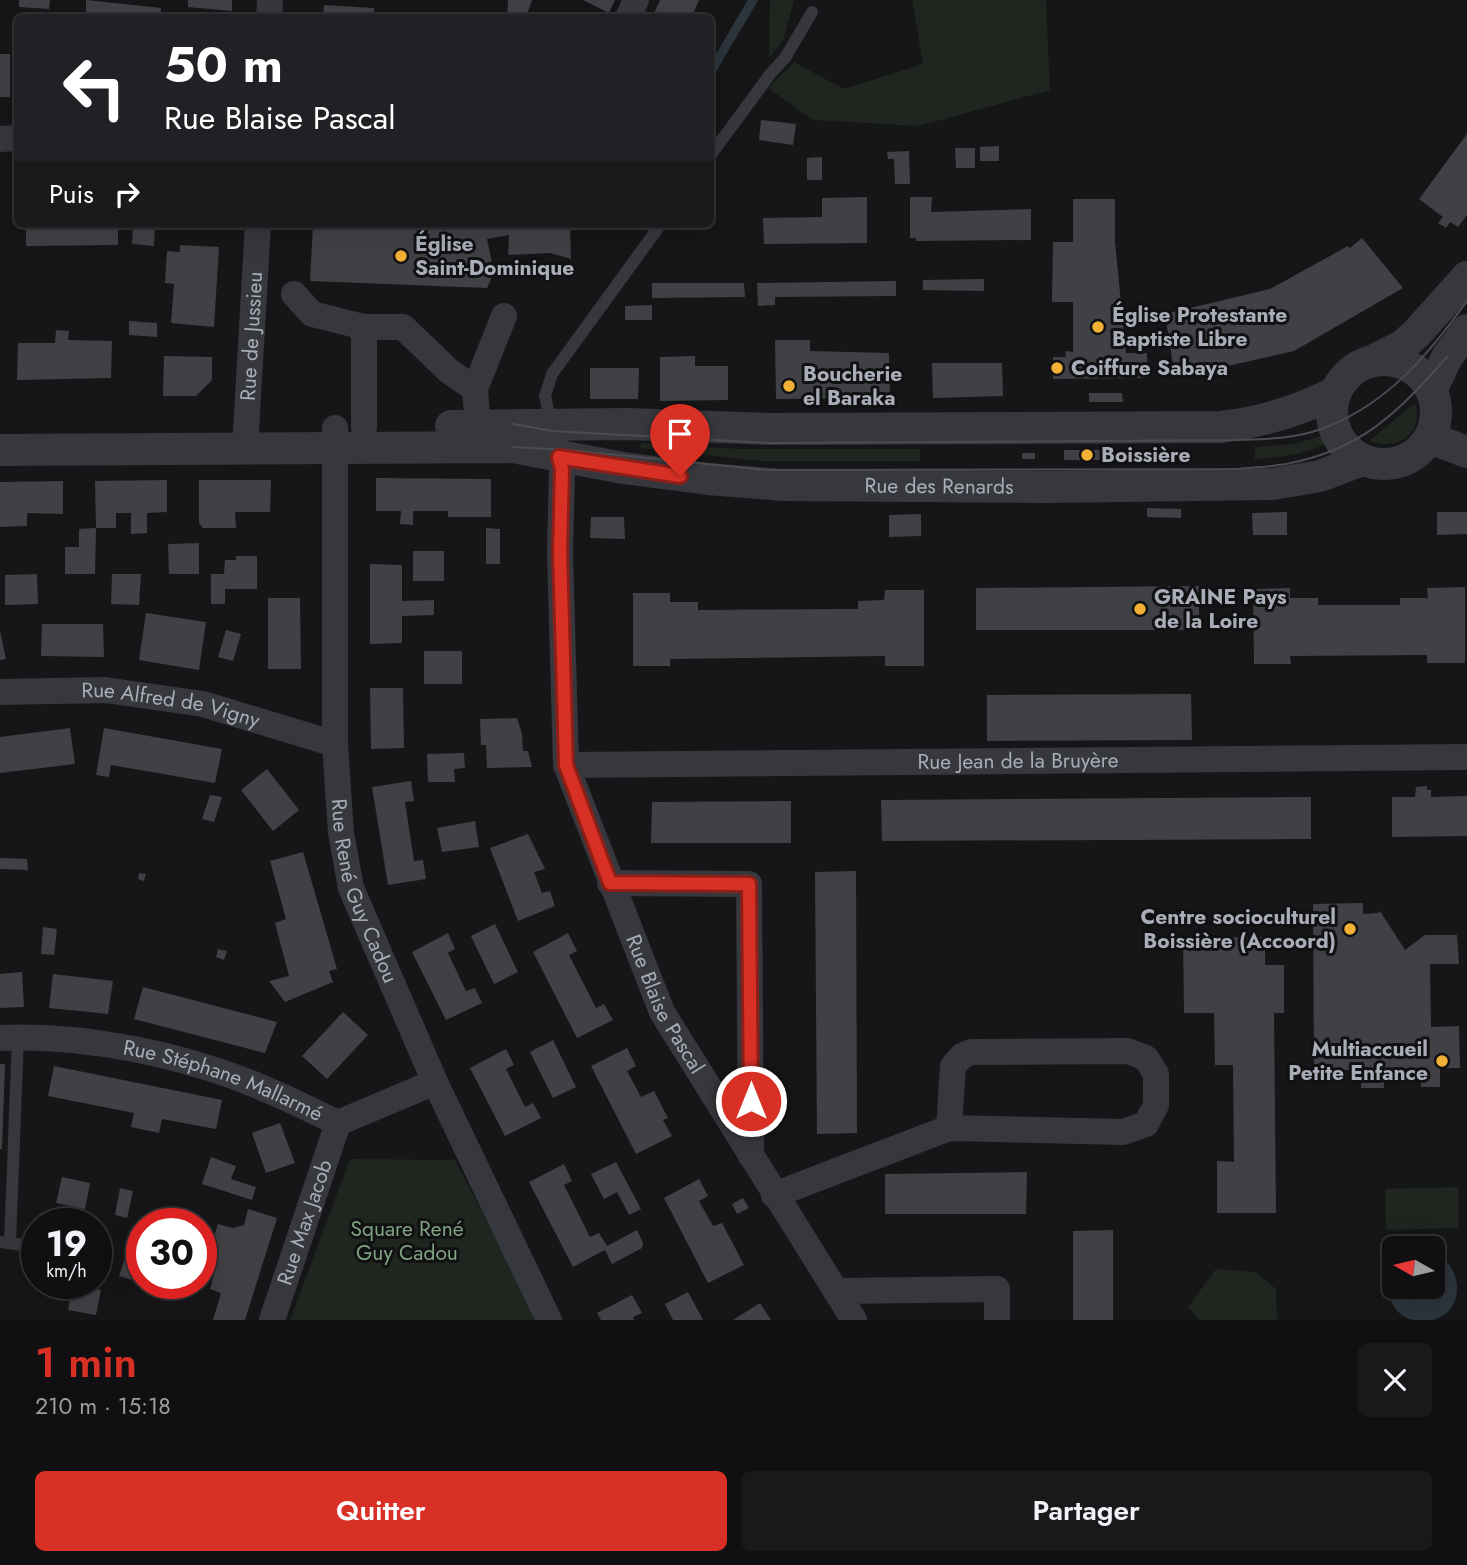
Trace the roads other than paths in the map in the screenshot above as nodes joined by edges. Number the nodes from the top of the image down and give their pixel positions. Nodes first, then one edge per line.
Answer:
1 (812, 12) dead end
2 (714, 151) edge
3 (258, 228) edge
4 (658, 228) edge
5 (1467, 277) edge
6 (294, 294) dead end
7 (504, 316) dead end
8 (364, 327) junction
9 (1467, 330) edge
10 (1374, 360) junction
11 (475, 389) junction
12 (1432, 389) junction
13 (1336, 392) junction
14 (551, 424) junction
15 (478, 426) junction
16 (0, 429) edge
17 (345, 434) junction
18 (513, 436) junction
19 (246, 438) junction
20 (1430, 438) junction
21 (0, 450) edge
22 (1467, 452) edge
23 (559, 457) junction
24 (1362, 460) junction
25 (0, 692) edge
26 (335, 744) junction
27 (1467, 757) edge
28 (566, 765) junction
29 (610, 883) junction
30 (9, 1037) edge
31 (435, 1082) junction
32 (338, 1123) junction
33 (949, 1128) junction
34 (751, 1156) junction
35 (774, 1195) junction
36 (5, 1242) edge
37 (836, 1291) junction
38 (272, 1320) edge
39 (549, 1320) edge
40 (855, 1320) edge
41 (996, 1320) edge

1 - 2 lane
3 - 19 street, Rue de Jussieu
4 - 14 lane
5 - 10 street
6 - 8 street
7 - 11 street
8 - 11 street
8 - 17 street, Rue René Guy Cadou
9 - 12 street
10 - 12 street
10 - 13 street
11 - 15 street
12 - 20 street
13 - 14 street
13 - 24 street
14 - 18 street
14 - 23 street, Rue Blaise Pascal
15 - 17 street
15 - 18 street
16 - 19 street
17 - 18 street
17 - 19 street
17 - 26 street, Rue René Guy Cadou
18 - 23 street, Rue des Renards
19 - 21 street
20 - 22 street
20 - 24 street
23 - 24 street, Rue des Renards
23 - 28 street, Rue Blaise Pascal
25 - 26 street, Rue Alfred de Vigny
26 - 31 street, Rue René Guy Cadou
27 - 28 street, Rue Jean de la Bruyère
28 - 29 street, Rue Blaise Pascal
29 - 34 street, Rue Blaise Pascal
29 - 34 street
30 - 32 street, Rue Stéphane Mallarmé
30 - 36 lane
31 - 32 street, Rue Stéphane Mallarmé
31 - 39 street, Rue René Guy Cadou
32 - 38 street, Rue Max Jacob
33 - 33 street
33 - 35 street
34 - 35 street, Rue Blaise Pascal
35 - 37 street, Rue Blaise Pascal
37 - 40 street, Rue Blaise Pascal
37 - 41 street

